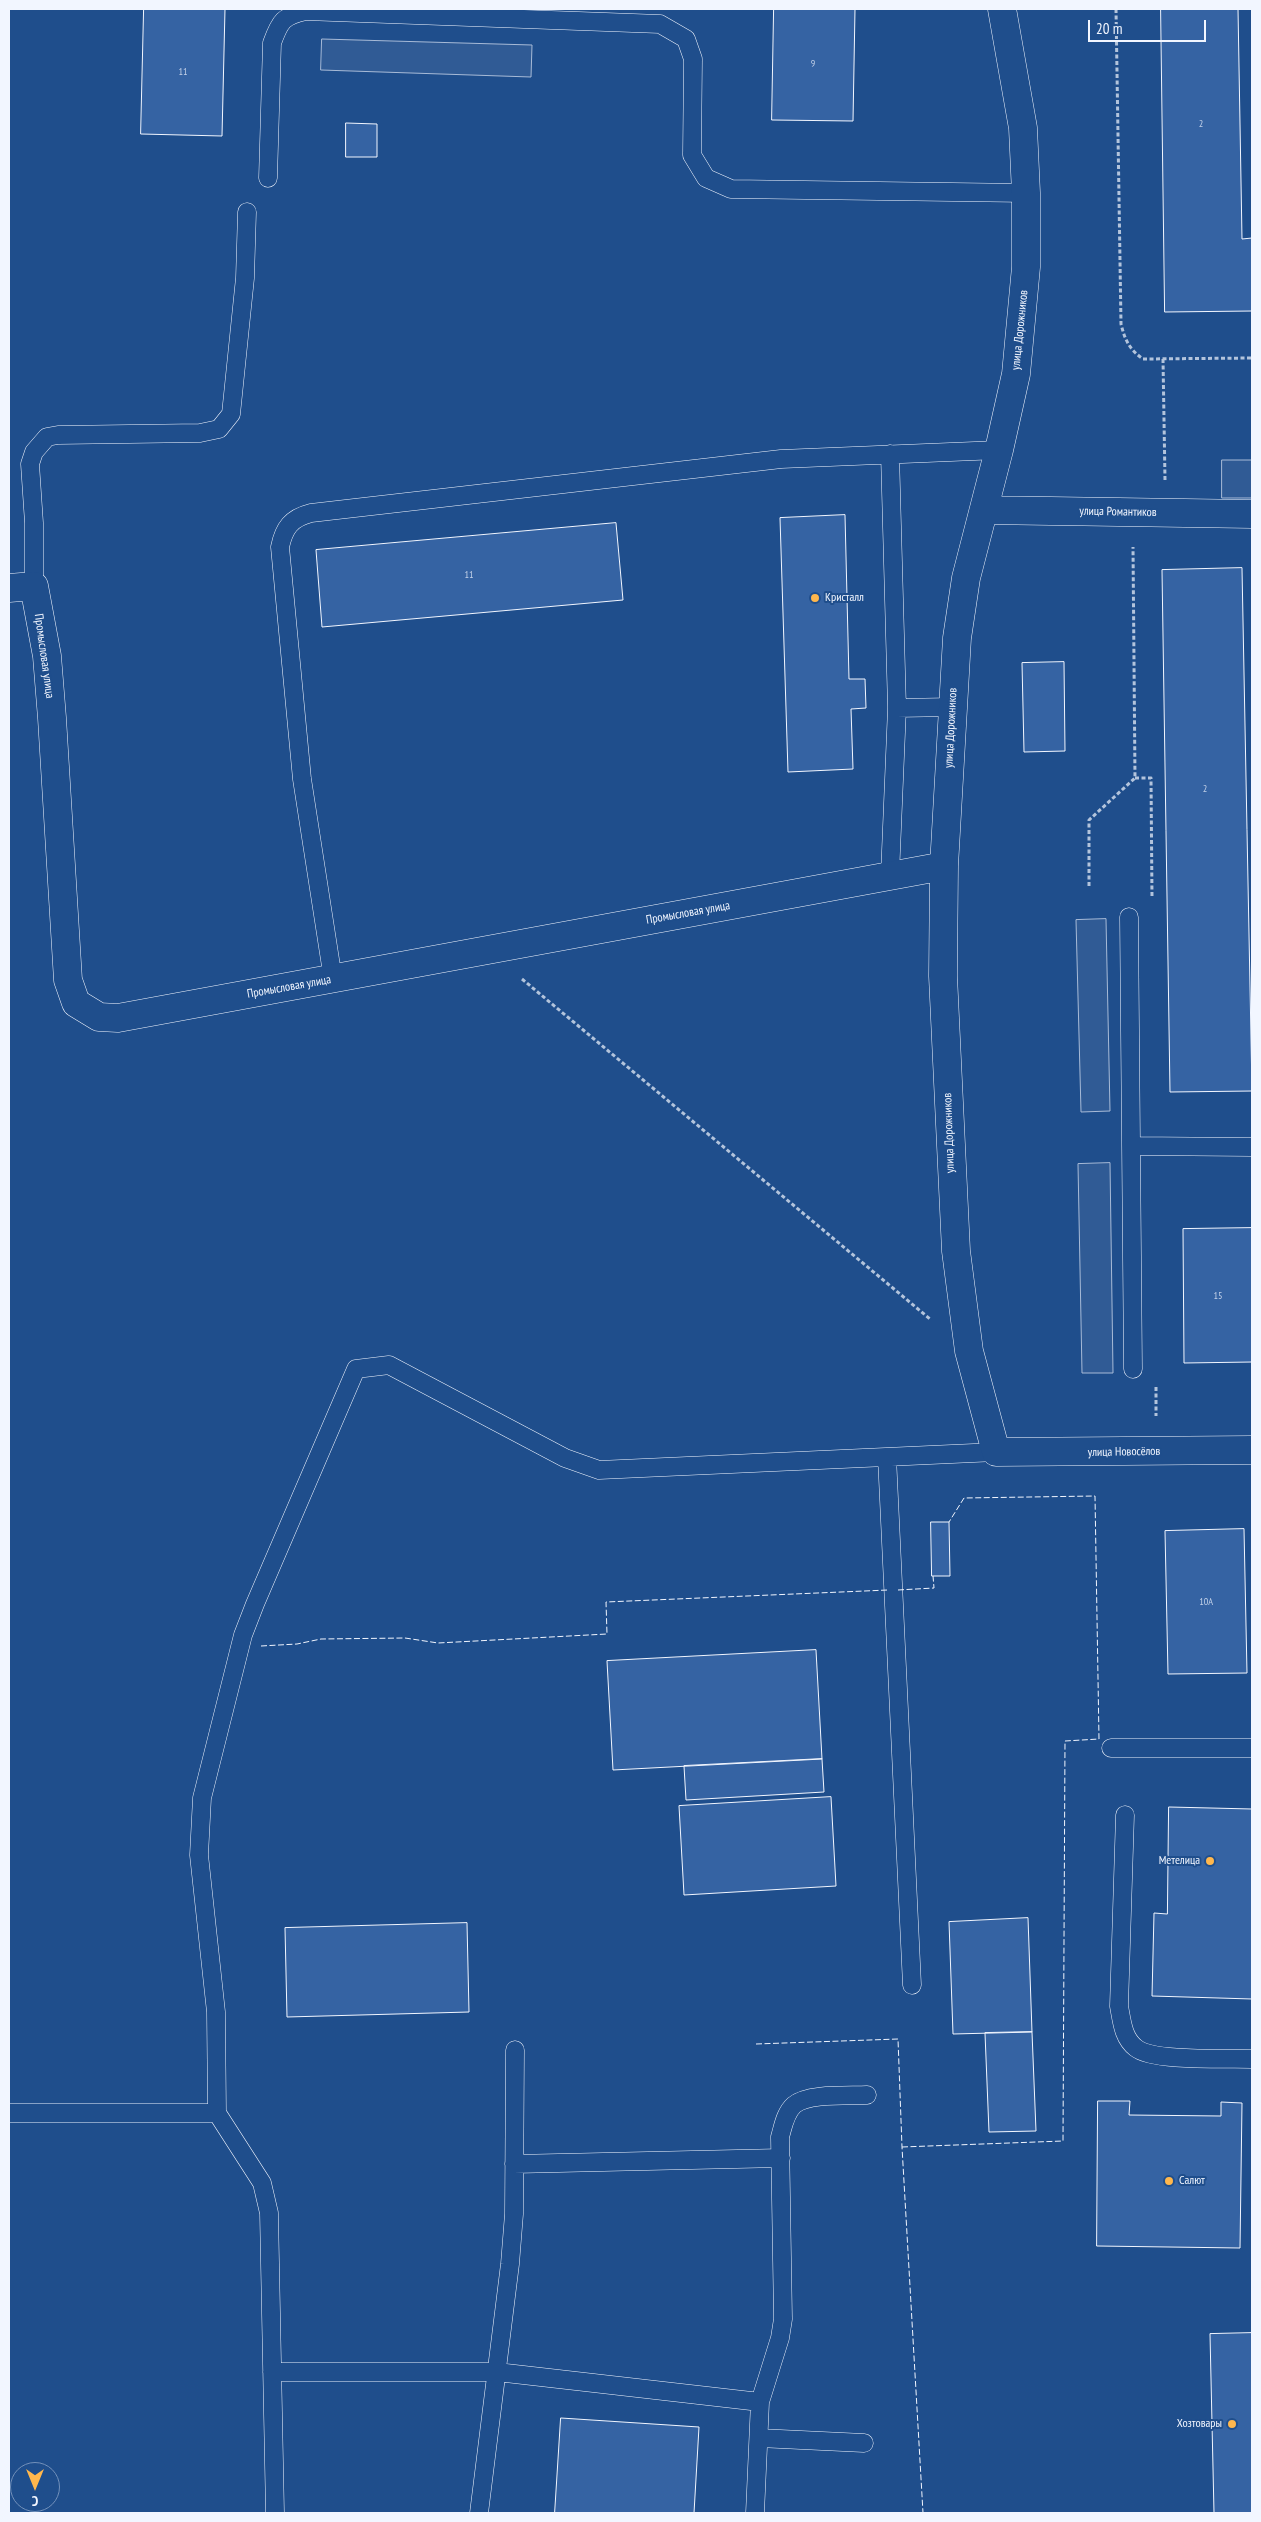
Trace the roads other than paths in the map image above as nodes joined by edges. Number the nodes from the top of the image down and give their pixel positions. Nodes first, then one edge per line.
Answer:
1 (1002, 9) edge
2 (420, 12) edge
3 (268, 178) dead end
4 (1026, 193) junction
5 (247, 212) dead end
6 (999, 450) junction
7 (890, 454) junction
8 (984, 510) junction
9 (1252, 514) edge
10 (21, 587) edge
11 (952, 707) junction
12 (897, 708) junction
13 (944, 866) junction
14 (890, 876) junction
15 (1129, 918) dead end
16 (333, 979) junction
17 (1132, 1146) junction
18 (1252, 1147) edge
19 (1133, 1369) dead end
20 (1252, 1450) edge
21 (996, 1452) junction
22 (887, 1457) junction
23 (1111, 1748) dead end
24 (1252, 1748) edge
25 (1125, 1815) dead end
26 (912, 1985) dead end
27 (515, 2050) dead end
28 (1252, 2059) edge
29 (867, 2096) dead end
30 (9, 2112) edge
31 (217, 2112) junction
32 (781, 2158) junction
33 (514, 2164) junction
34 (272, 2372) junction
35 (497, 2372) junction
36 (760, 2402) junction
37 (759, 2438) junction
38 (864, 2443) dead end
39 (275, 2513) edge
40 (479, 2513) edge
41 (755, 2513) edge

1 - 4 street, улица Дорожников
2 - 3 lane
2 - 4 lane
4 - 6 street, улица Дорожников
5 - 10 lane
6 - 7 lane
6 - 8 street, улица Дорожников
7 - 12 lane
7 - 16 lane
8 - 9 street, улица Романтиков
8 - 11 street, улица Дорожников
10 - 16 street, Промысловая улица
11 - 12 lane
11 - 13 street, улица Дорожников
12 - 14 lane
13 - 14 street, Промысловая улица
13 - 21 street, улица Дорожников
14 - 16 street, Промысловая улица
15 - 17 lane
17 - 18 lane
17 - 19 lane
20 - 21 street, улица Новосёлов
21 - 22 lane
22 - 26 lane
22 - 31 lane
23 - 24 lane
25 - 28 lane
27 - 33 lane
29 - 32 lane
30 - 31 lane
31 - 34 lane
32 - 33 lane
32 - 36 lane
33 - 35 lane
34 - 35 lane
34 - 39 lane
35 - 36 lane
35 - 40 lane
36 - 37 lane
37 - 38 lane
37 - 41 lane

